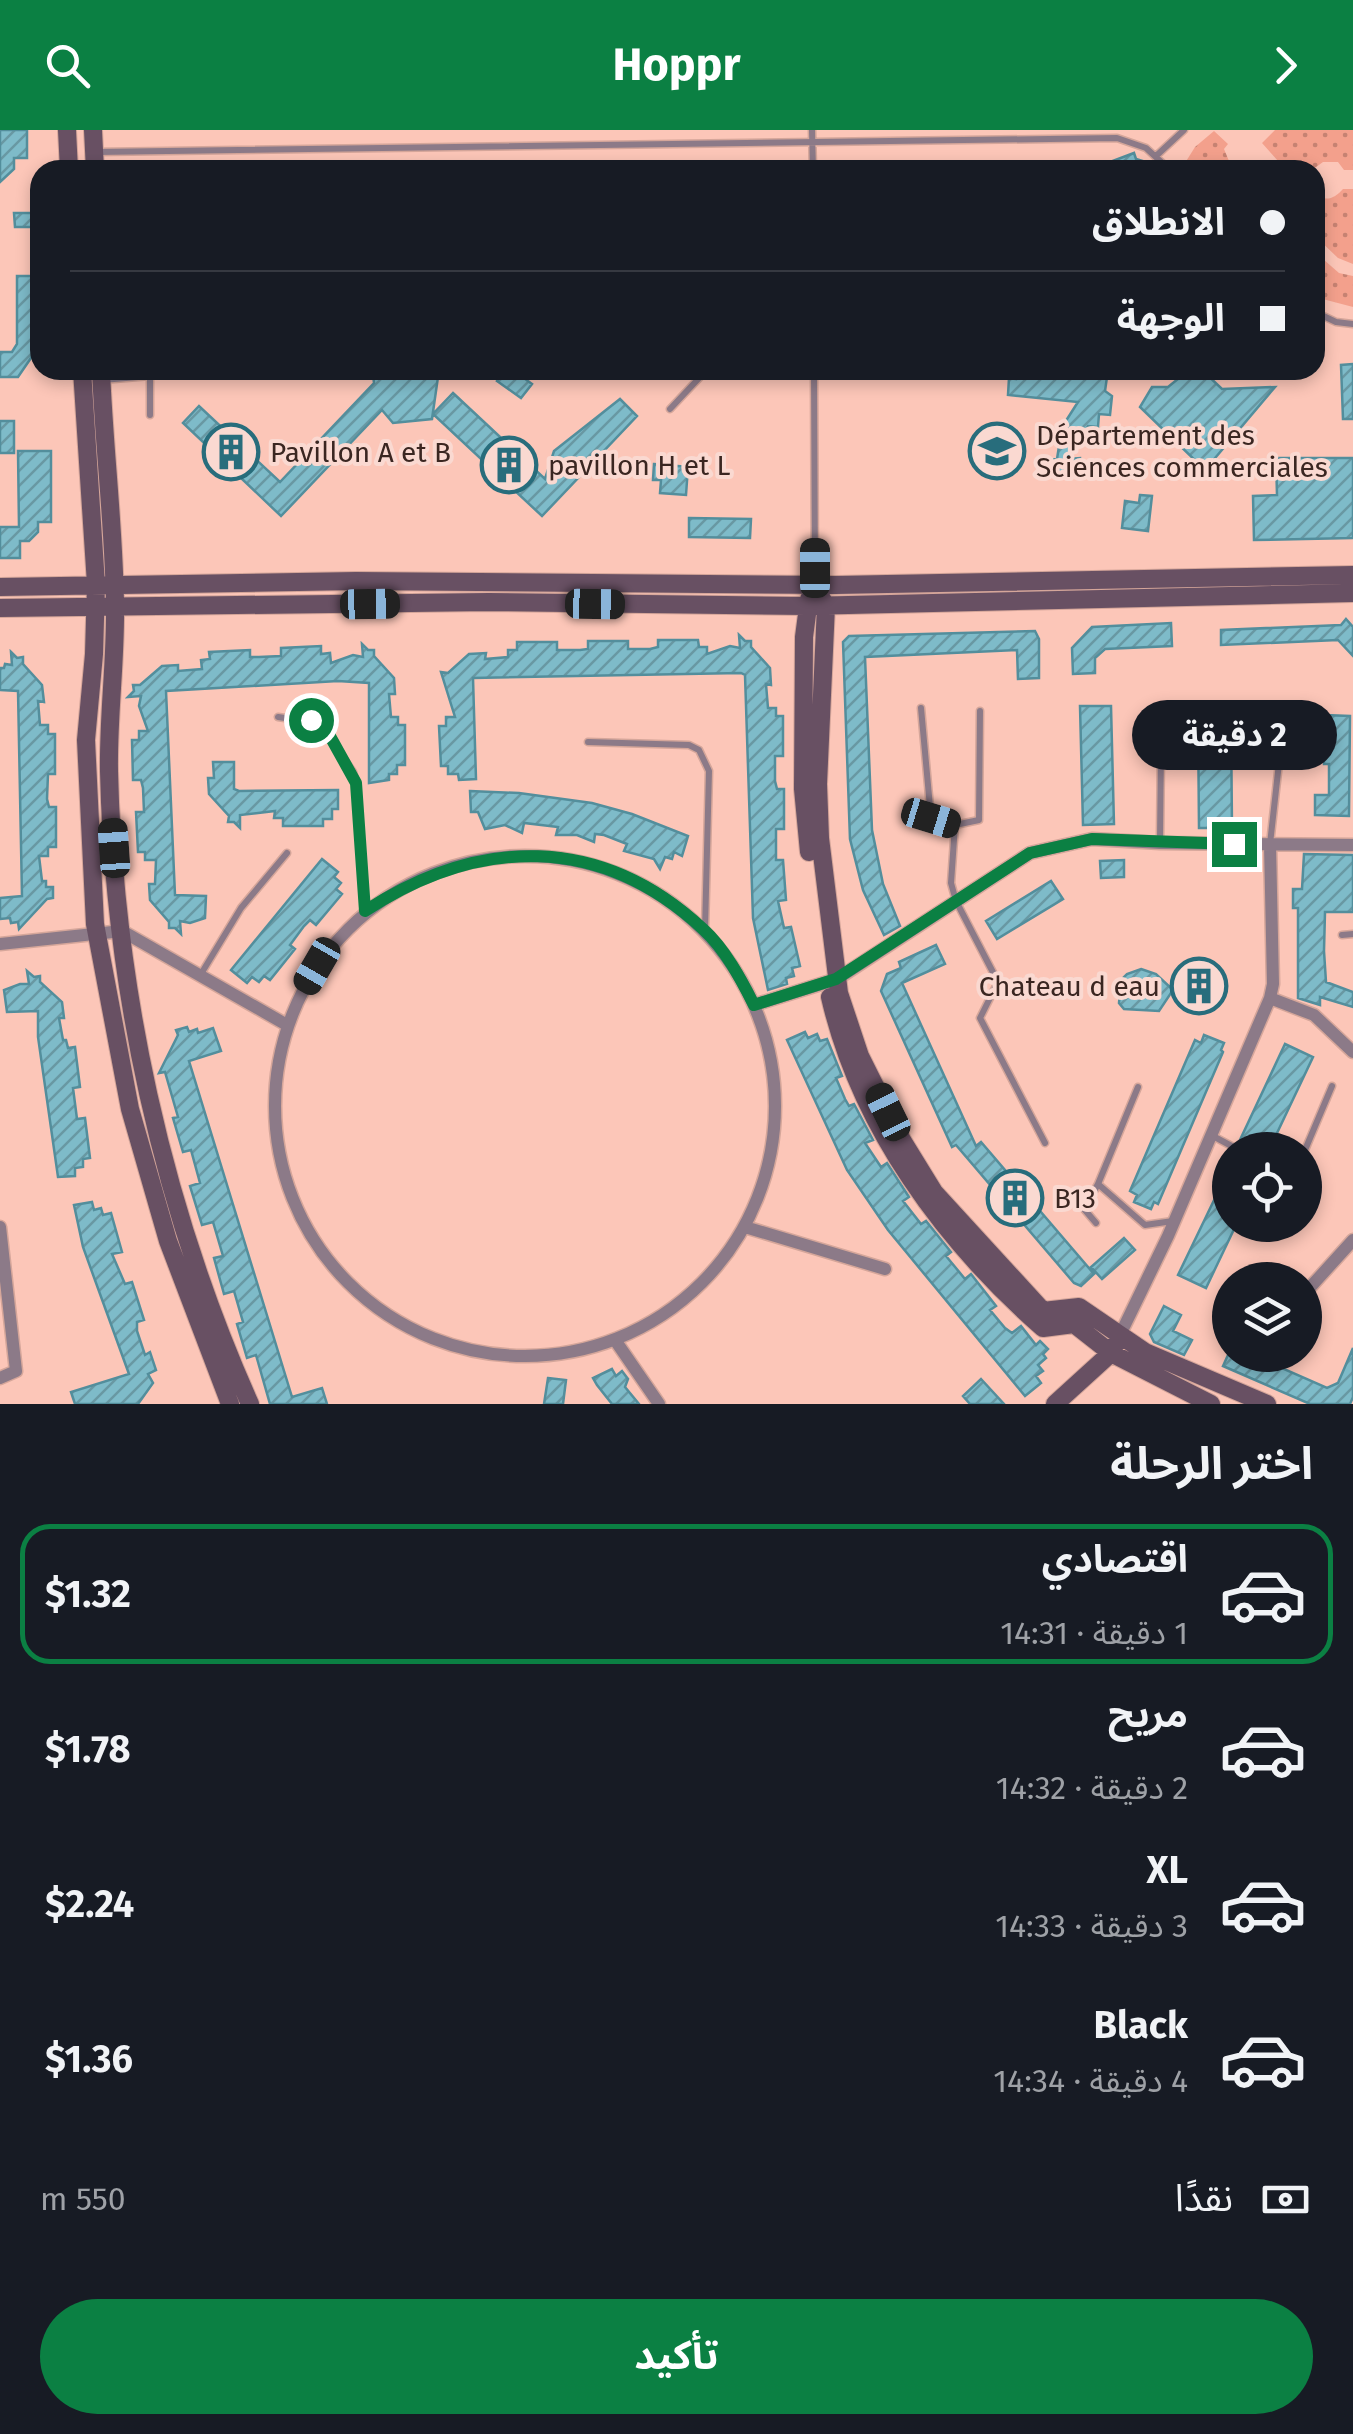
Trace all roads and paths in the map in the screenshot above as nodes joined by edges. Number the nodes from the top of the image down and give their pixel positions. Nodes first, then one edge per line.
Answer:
1 (67, 130) edge
2 (94, 130) edge
3 (812, 130) edge
4 (1184, 130) edge
5 (813, 142) junction
6 (1156, 156) junction
7 (69, 160) edge
8 (95, 160) edge
9 (133, 160) edge
10 (813, 160) edge
11 (1160, 160) edge
12 (1325, 317) edge
13 (1353, 324) edge
14 (92, 380) edge
15 (150, 380) edge
16 (696, 380) edge
17 (814, 380) edge
18 (670, 409) dead end
19 (150, 415) dead end
20 (1353, 575) edge
21 (105, 584) junction
22 (815, 585) junction
23 (0, 586) edge
24 (1353, 593) edge
25 (806, 606) junction
26 (826, 606) junction
27 (0, 608) edge
28 (106, 608) junction
29 (921, 708) dead end
30 (980, 711) dead end
31 (278, 717) dead end
32 (588, 742) dead end
33 (1280, 745) dead end
34 (1161, 748) dead end
35 (955, 825) junction
36 (1160, 844) junction
37 (1270, 845) junction
38 (1353, 845) edge
39 (288, 853) dead end
40 (956, 901) junction
41 (365, 911) junction
42 (705, 930) junction
43 (122, 931) junction
44 (1353, 934) edge
45 (1342, 935) dead end
46 (97, 936) junction
47 (0, 944) edge
48 (200, 974) junction
49 (832, 981) junction
50 (1270, 998) junction
51 (754, 1005) junction
52 (287, 1025) junction
53 (1353, 1052) edge
54 (1332, 1086) dead end
55 (1138, 1087) dead end
56 (1313, 1132) edge
57 (1211, 1135) joint
58 (1045, 1144) dead end
59 (1098, 1184) junction
60 (1174, 1221) junction
61 (1096, 1223) dead end
62 (0, 1227) edge
63 (745, 1227) junction
64 (1353, 1240) edge
65 (885, 1269) dead end
66 (1322, 1274) edge
67 (1121, 1334) junction
68 (615, 1340) junction
69 (1111, 1353) junction
70 (0, 1378) edge
71 (1208, 1403) edge
72 (230, 1404) edge
73 (250, 1404) edge
74 (659, 1404) edge
75 (1055, 1404) edge
76 (1267, 1404) edge

1 - 7 main road
2 - 8 main road
3 - 5 lane
4 - 6 lane
5 - 6 lane
5 - 9 lane
5 - 10 lane
6 - 11 lane
12 - 13 lane
14 - 21 main road
15 - 19 lane
16 - 18 lane
17 - 22 lane
20 - 22 main road
21 - 22 main road
21 - 23 main road
21 - 28 main road
22 - 25 main road
22 - 26 main road
24 - 26 main road
25 - 26 main road
25 - 28 main road
25 - 49 main road
26 - 49 main road
27 - 28 main road
28 - 43 main road
28 - 46 main road
29 - 35 lane
30 - 35 lane
31 - 41 lane
32 - 42 lane
33 - 37 lane
34 - 36 lane
35 - 40 lane
36 - 37 street
36 - 40 street
37 - 38 street
37 - 50 street
39 - 48 lane
40 - 49 street
40 - 58 lane
41 - 42 street
41 - 52 street
42 - 51 street
43 - 46 street
43 - 48 street
43 - 73 main road
44 - 45 lane
46 - 47 street
46 - 72 main road
48 - 52 street
49 - 51 street
49 - 67 main road
49 - 69 main road
50 - 53 street
50 - 57 street
51 - 63 street
52 - 68 street
54 - 56 lane
55 - 59 lane
57 - 60 street
59 - 60 lane
59 - 61 lane
60 - 67 street
62 - 70 street
63 - 65 street
63 - 68 street
64 - 66 street
67 - 69 main road
67 - 76 main road
68 - 74 street
69 - 71 main road
69 - 75 main road

